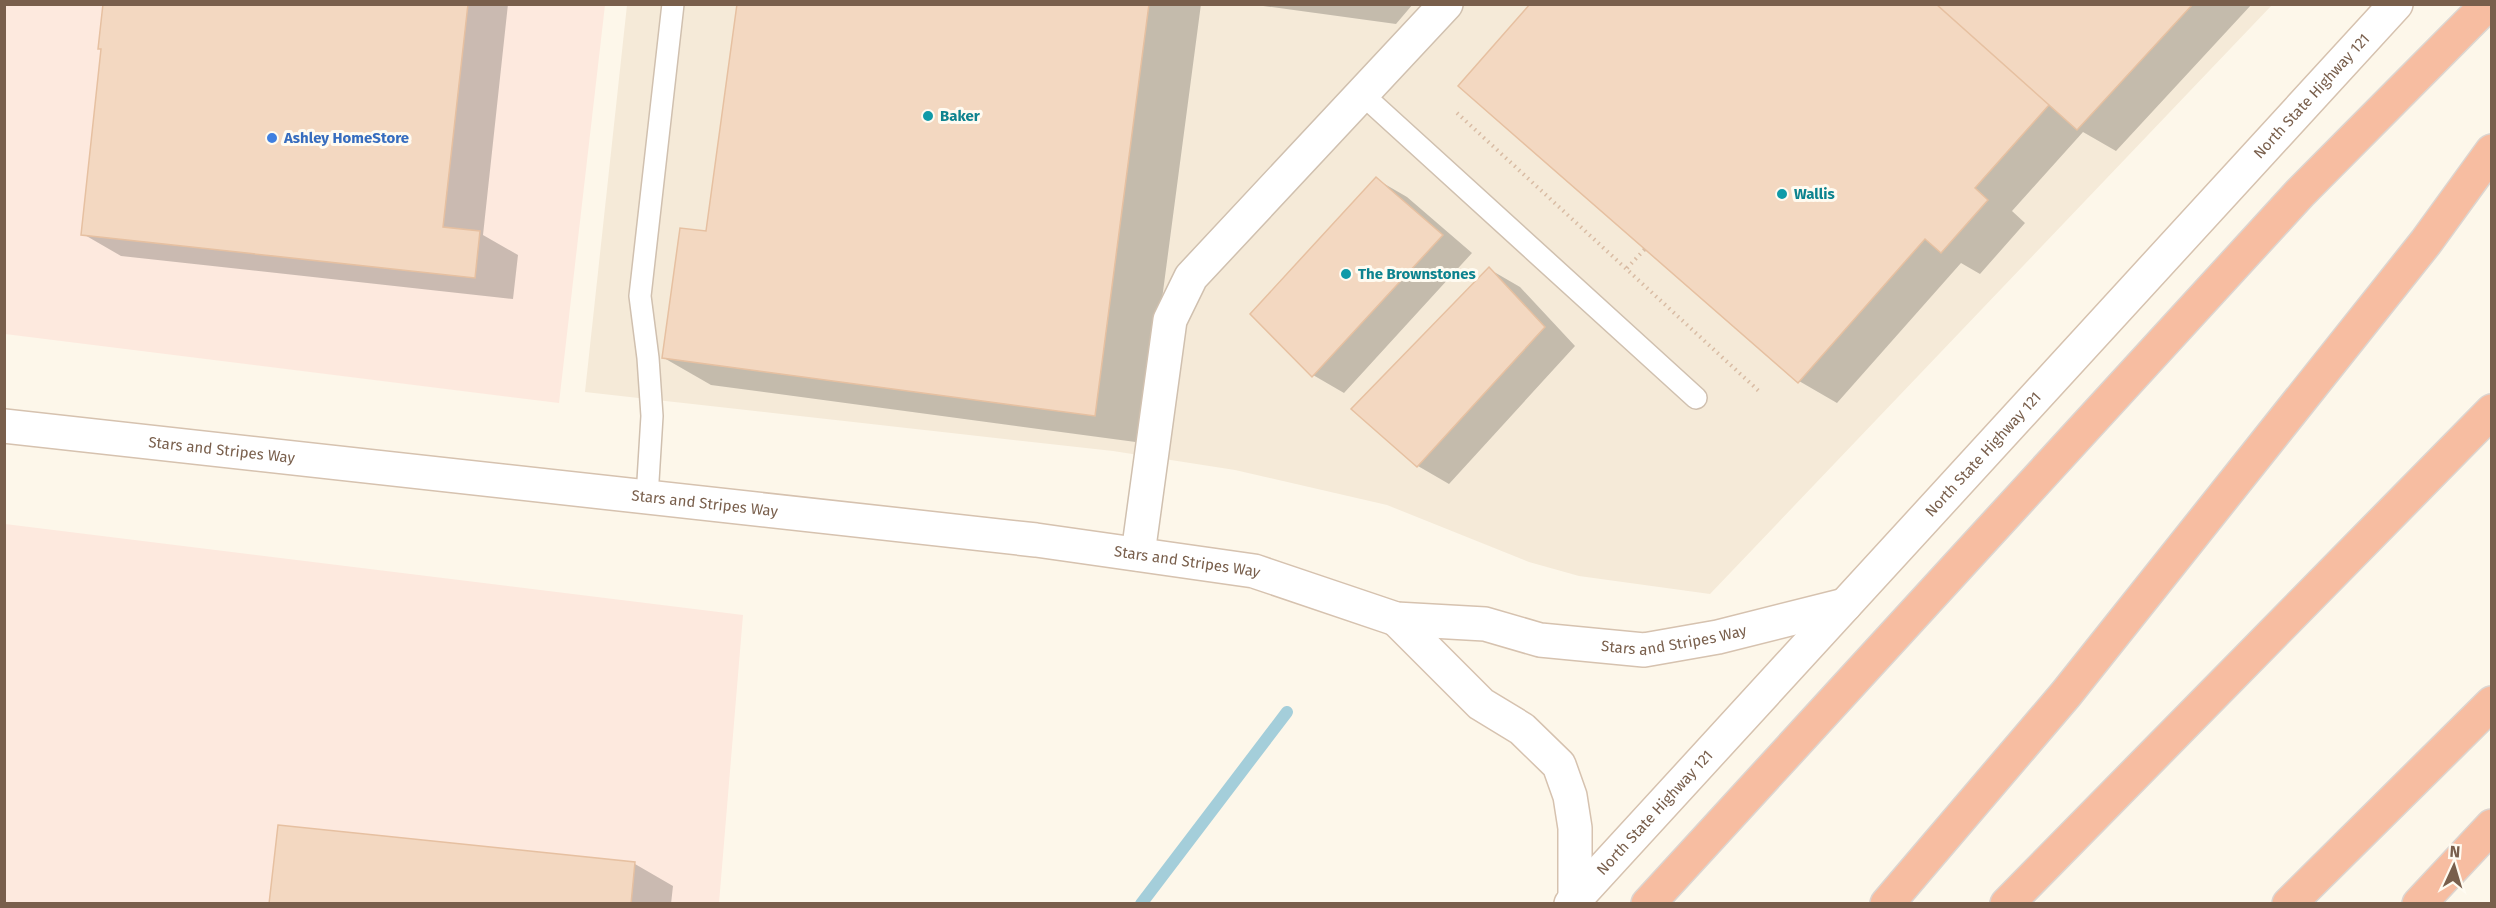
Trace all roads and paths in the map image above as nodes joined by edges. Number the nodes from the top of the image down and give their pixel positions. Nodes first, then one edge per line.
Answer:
1 (673, 4) edge
2 (1446, 4) edge
3 (2396, 4) edge
4 (2488, 4) edge
5 (1362, 94) junction
6 (1457, 113) dead end
7 (2492, 151) edge
8 (1645, 249) dead end
9 (1627, 268) junction
10 (1761, 393) dead end
11 (1696, 398) dead end
12 (2492, 411) edge
13 (4, 426) edge
14 (647, 497) junction
15 (1138, 554) junction
16 (1845, 605) junction
17 (1396, 619) junction
18 (2492, 703) edge
19 (2492, 826) edge
20 (1573, 901) edge
21 (1648, 903) edge
22 (1887, 903) edge
23 (2007, 903) edge
24 (2289, 903) edge
25 (2419, 903) edge

1 - 14 lane
2 - 5 street
3 - 16 street, North State Highway 121
4 - 21 highway
5 - 11 lane
5 - 15 street
6 - 9 path
7 - 22 highway
8 - 9 path
9 - 10 path
12 - 23 highway
13 - 14 street, Stars and Stripes Way
14 - 15 street, Stars and Stripes Way
15 - 17 street, Stars and Stripes Way
16 - 17 street, Stars and Stripes Way
16 - 20 street, North State Highway 121
17 - 20 street, Stars and Stripes Way
18 - 24 highway
19 - 25 highway

